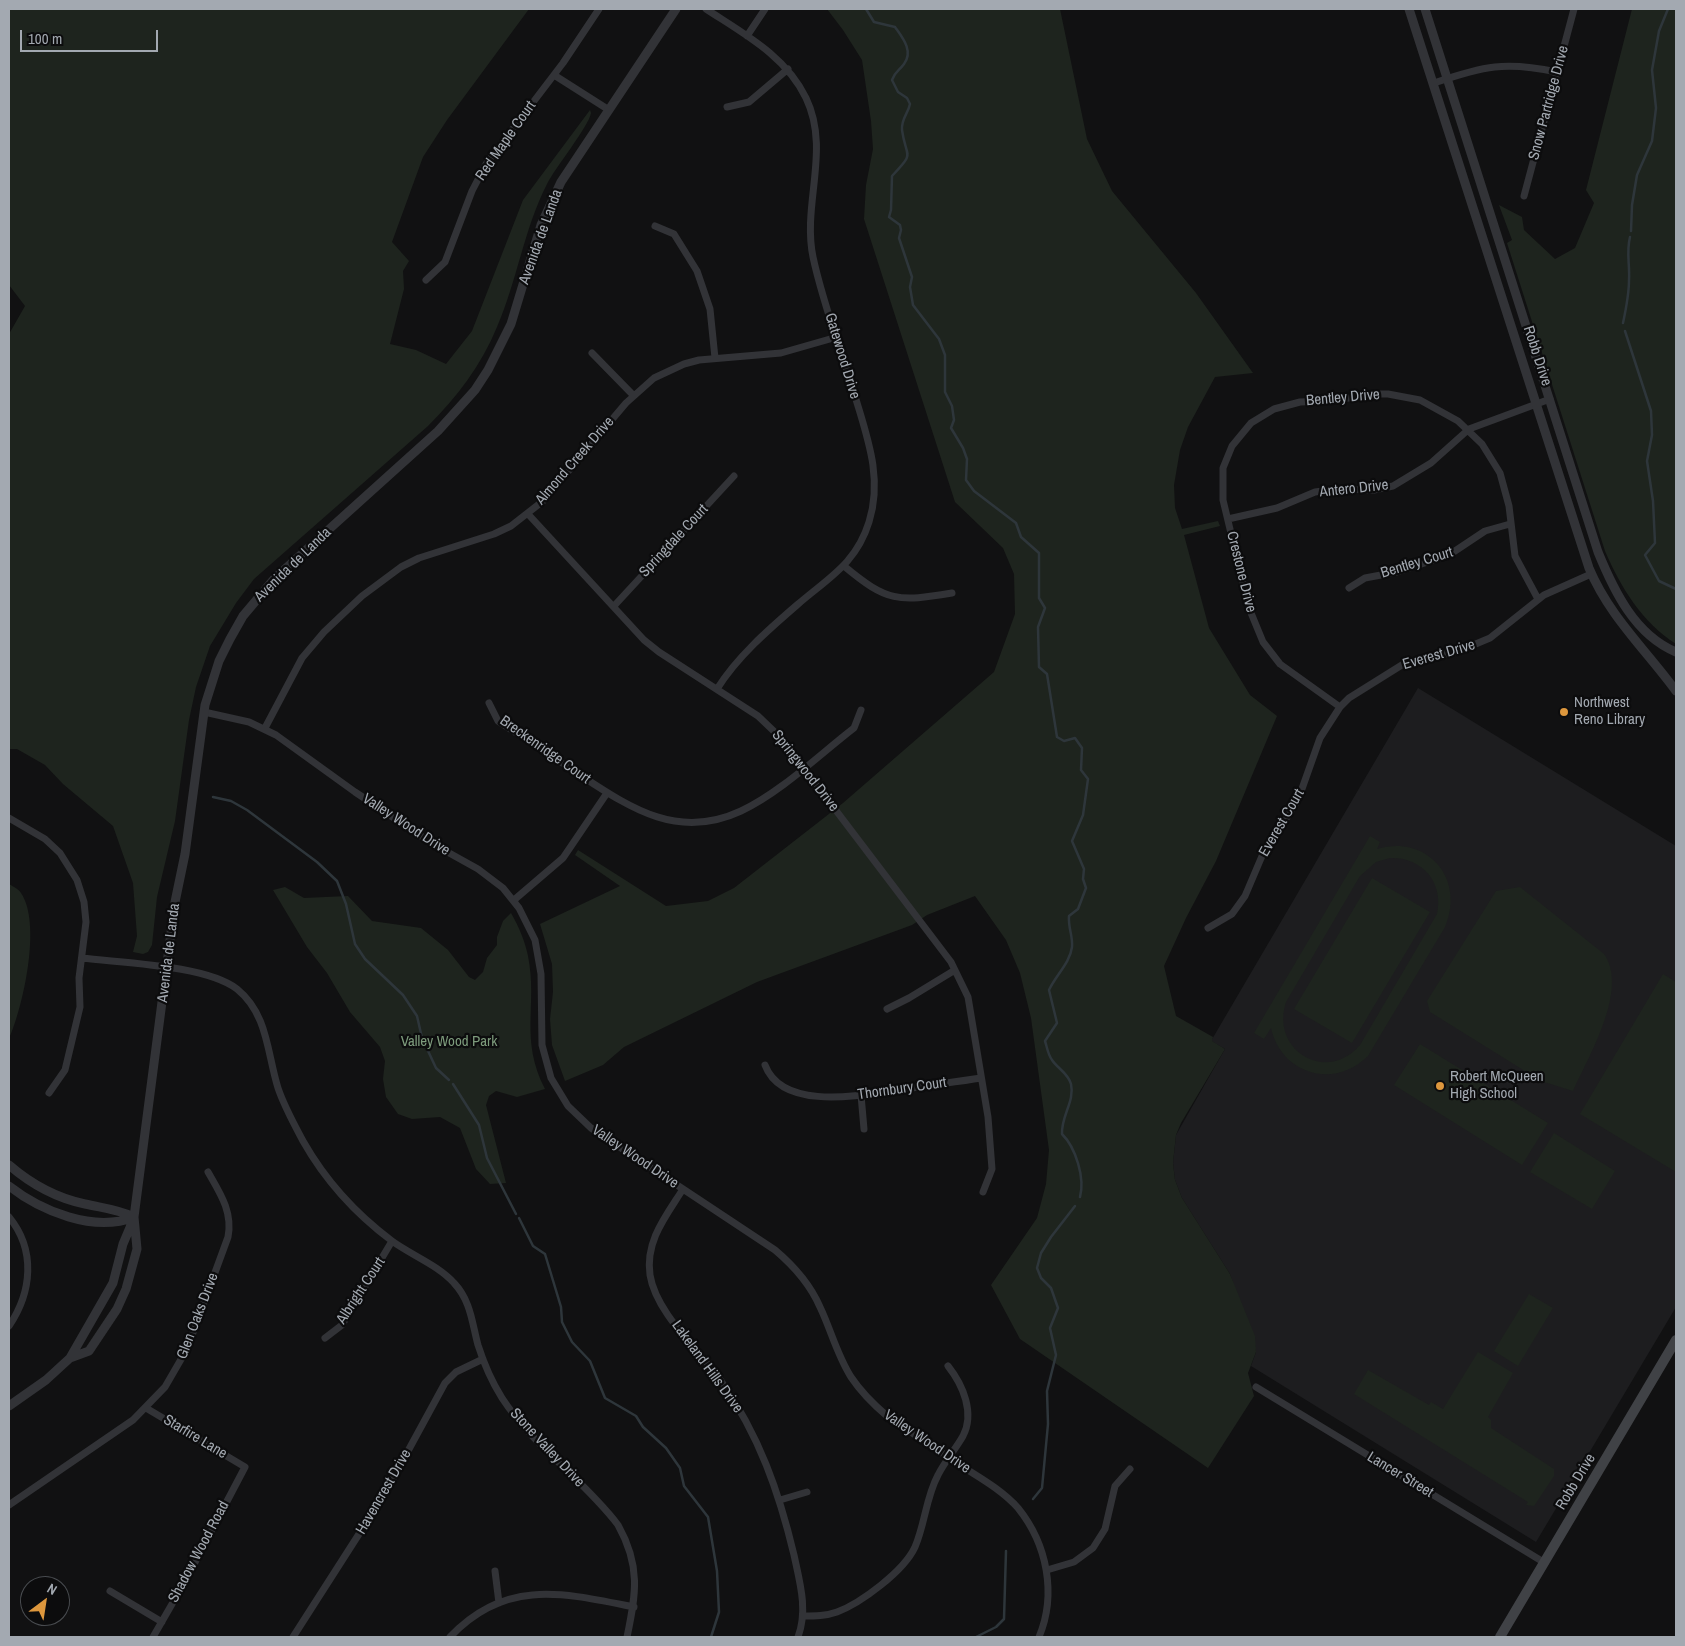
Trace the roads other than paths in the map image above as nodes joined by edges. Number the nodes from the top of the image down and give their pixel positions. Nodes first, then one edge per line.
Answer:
1 (599, 9) edge
2 (676, 9) edge
3 (706, 9) edge
4 (765, 9) edge
5 (1409, 9) edge
6 (1424, 9) edge
7 (1574, 9) edge
8 (746, 36) junction
9 (788, 69) junction
10 (1557, 72) junction
11 (554, 75) junction
12 (1448, 78) junction
13 (1434, 83) junction
14 (727, 107) dead end
15 (609, 110) junction
16 (1524, 196) dead end
17 (655, 226) dead end
18 (426, 280) dead end
19 (837, 337) junction
20 (592, 354) dead end
21 (715, 358) junction
22 (633, 395) junction
23 (1550, 399) junction
24 (1537, 404) junction
25 (1263, 415) joint
26 (1469, 429) junction
27 (734, 476) dead end
28 (528, 514) junction
29 (1228, 520) junction
30 (1510, 524) junction
31 (844, 566) junction
32 (1591, 574) junction
33 (1349, 588) dead end
34 (952, 593) dead end
35 (1538, 600) junction
36 (614, 606) junction
37 (1676, 652) edge
38 (717, 689) junction
39 (1676, 691) edge
40 (489, 704) dead end
41 (1340, 707) junction
42 (861, 710) dead end
43 (204, 712) junction
44 (265, 728) junction
45 (804, 768) junction
46 (607, 792) junction
47 (9, 818) edge
48 (514, 900) junction
49 (1208, 928) dead end
50 (82, 958) junction
51 (167, 968) junction
52 (955, 970) junction
53 (887, 1009) dead end
54 (765, 1065) dead end
55 (981, 1078) junction
56 (49, 1093) dead end
57 (861, 1095) junction
58 (864, 1129) dead end
59 (9, 1165) edge
60 (208, 1172) dead end
61 (9, 1186) edge
62 (683, 1189) junction
63 (983, 1192) dead end
64 (9, 1217) edge
65 (134, 1217) junction
66 (392, 1241) junction
67 (9, 1326) edge
68 (325, 1338) dead end
69 (1676, 1340) edge
70 (70, 1358) junction
71 (482, 1359) junction
72 (948, 1366) dead end
73 (1256, 1387) dead end
74 (9, 1406) edge
75 (146, 1408) junction
76 (949, 1457) junction
77 (245, 1467) joint
78 (1130, 1469) dead end
79 (807, 1492) dead end
80 (780, 1500) junction
81 (9, 1505) edge
82 (1545, 1563) junction
83 (1047, 1570) junction
84 (495, 1571) dead end
85 (110, 1591) dead end
86 (499, 1603) junction
87 (634, 1607) junction
88 (803, 1616) junction
89 (162, 1622) junction
90 (153, 1637) edge
91 (293, 1637) edge
92 (450, 1637) edge
93 (628, 1637) edge
94 (798, 1637) edge
95 (1040, 1637) edge
96 (1500, 1637) edge

1 - 11 street, Red Maple Court
2 - 15 street, Avenida de Landa
3 - 8 street, Gatewood Drive
4 - 8 street
5 - 13 street, Robb Drive
6 - 12 street, Robb Drive
7 - 10 street, Snow Partridge Drive
8 - 9 street, Gatewood Drive
9 - 14 street
9 - 19 street, Gatewood Drive
10 - 12 street
10 - 16 street, Snow Partridge Drive
11 - 15 street
11 - 18 street, Red Maple Court
12 - 13 street
12 - 23 street, Robb Drive
13 - 24 street, Robb Drive
15 - 43 street, Avenida de Landa
17 - 21 street
19 - 21 street, Almond Creek Drive
19 - 31 street, Gatewood Drive
20 - 22 street
21 - 22 street, Almond Creek Drive
22 - 28 street, Almond Creek Drive
23 - 24 street, Antero Drive
23 - 37 street, Robb Drive
24 - 26 street, Antero Drive
24 - 32 street, Robb Drive
25 - 26 street, Bentley Drive
25 - 29 street, Crestone Drive
26 - 29 street, Antero Drive
26 - 30 street, Bentley Drive
27 - 36 street, Springdale Court
28 - 36 street, Springwood Drive
28 - 44 street, Almond Creek Drive
29 - 41 street, Crestone Drive
30 - 33 street, Bentley Court
30 - 35 street, Bentley Drive
31 - 34 street
31 - 38 street, Gatewood Drive
32 - 35 street, Everest Drive
32 - 39 street, Robb Drive
35 - 41 street, Everest Drive
36 - 38 street, Springwood Drive
38 - 45 street, Springwood Drive
40 - 46 street, Breckenridge Court
41 - 49 street, Everest Court
42 - 45 street, Breckenridge Court
43 - 44 street, Valley Wood Drive
43 - 51 street, Avenida de Landa
44 - 48 street, Valley Wood Drive
45 - 46 street, Breckenridge Court
45 - 52 street, Springwood Drive
46 - 48 street
47 - 50 street
48 - 62 street, Valley Wood Drive
50 - 51 street, Stone Valley Drive
50 - 56 street
51 - 65 street, Avenida de Landa
51 - 66 street, Stone Valley Drive
52 - 53 street
52 - 55 street, Springwood Drive
54 - 57 street, Thornbury Court
55 - 57 street, Thornbury Court
55 - 63 street
57 - 58 street
59 - 65 street
60 - 75 street, Glen Oaks Drive
61 - 65 street
62 - 76 street, Valley Wood Drive
62 - 80 street, Lakeland Hills Drive
64 - 67 street
65 - 70 street, Avenida de Landa
65 - 70 street, Avenida de Landa
66 - 68 street, Albright Court
66 - 71 street, Stone Valley Drive
69 - 82 main road, Robb Drive
70 - 74 street, Avenida de Landa
71 - 87 street, Stone Valley Drive
71 - 91 street, Havencrest Drive
72 - 76 street
73 - 82 street, Lancer Street
75 - 77 street, Starfire Lane
75 - 81 street, Glen Oaks Drive
76 - 83 street, Valley Wood Drive
76 - 88 street
77 - 89 street, Shadow Wood Road
78 - 83 street
79 - 80 street
80 - 88 street, Lakeland Hills Drive
82 - 96 main road, Robb Drive
83 - 95 street, Valley Wood Drive
84 - 86 street
85 - 89 street
86 - 87 street
86 - 92 street
87 - 93 street, Stone Valley Drive
88 - 94 street, Lakeland Hills Drive
89 - 90 street, Shadow Wood Road

